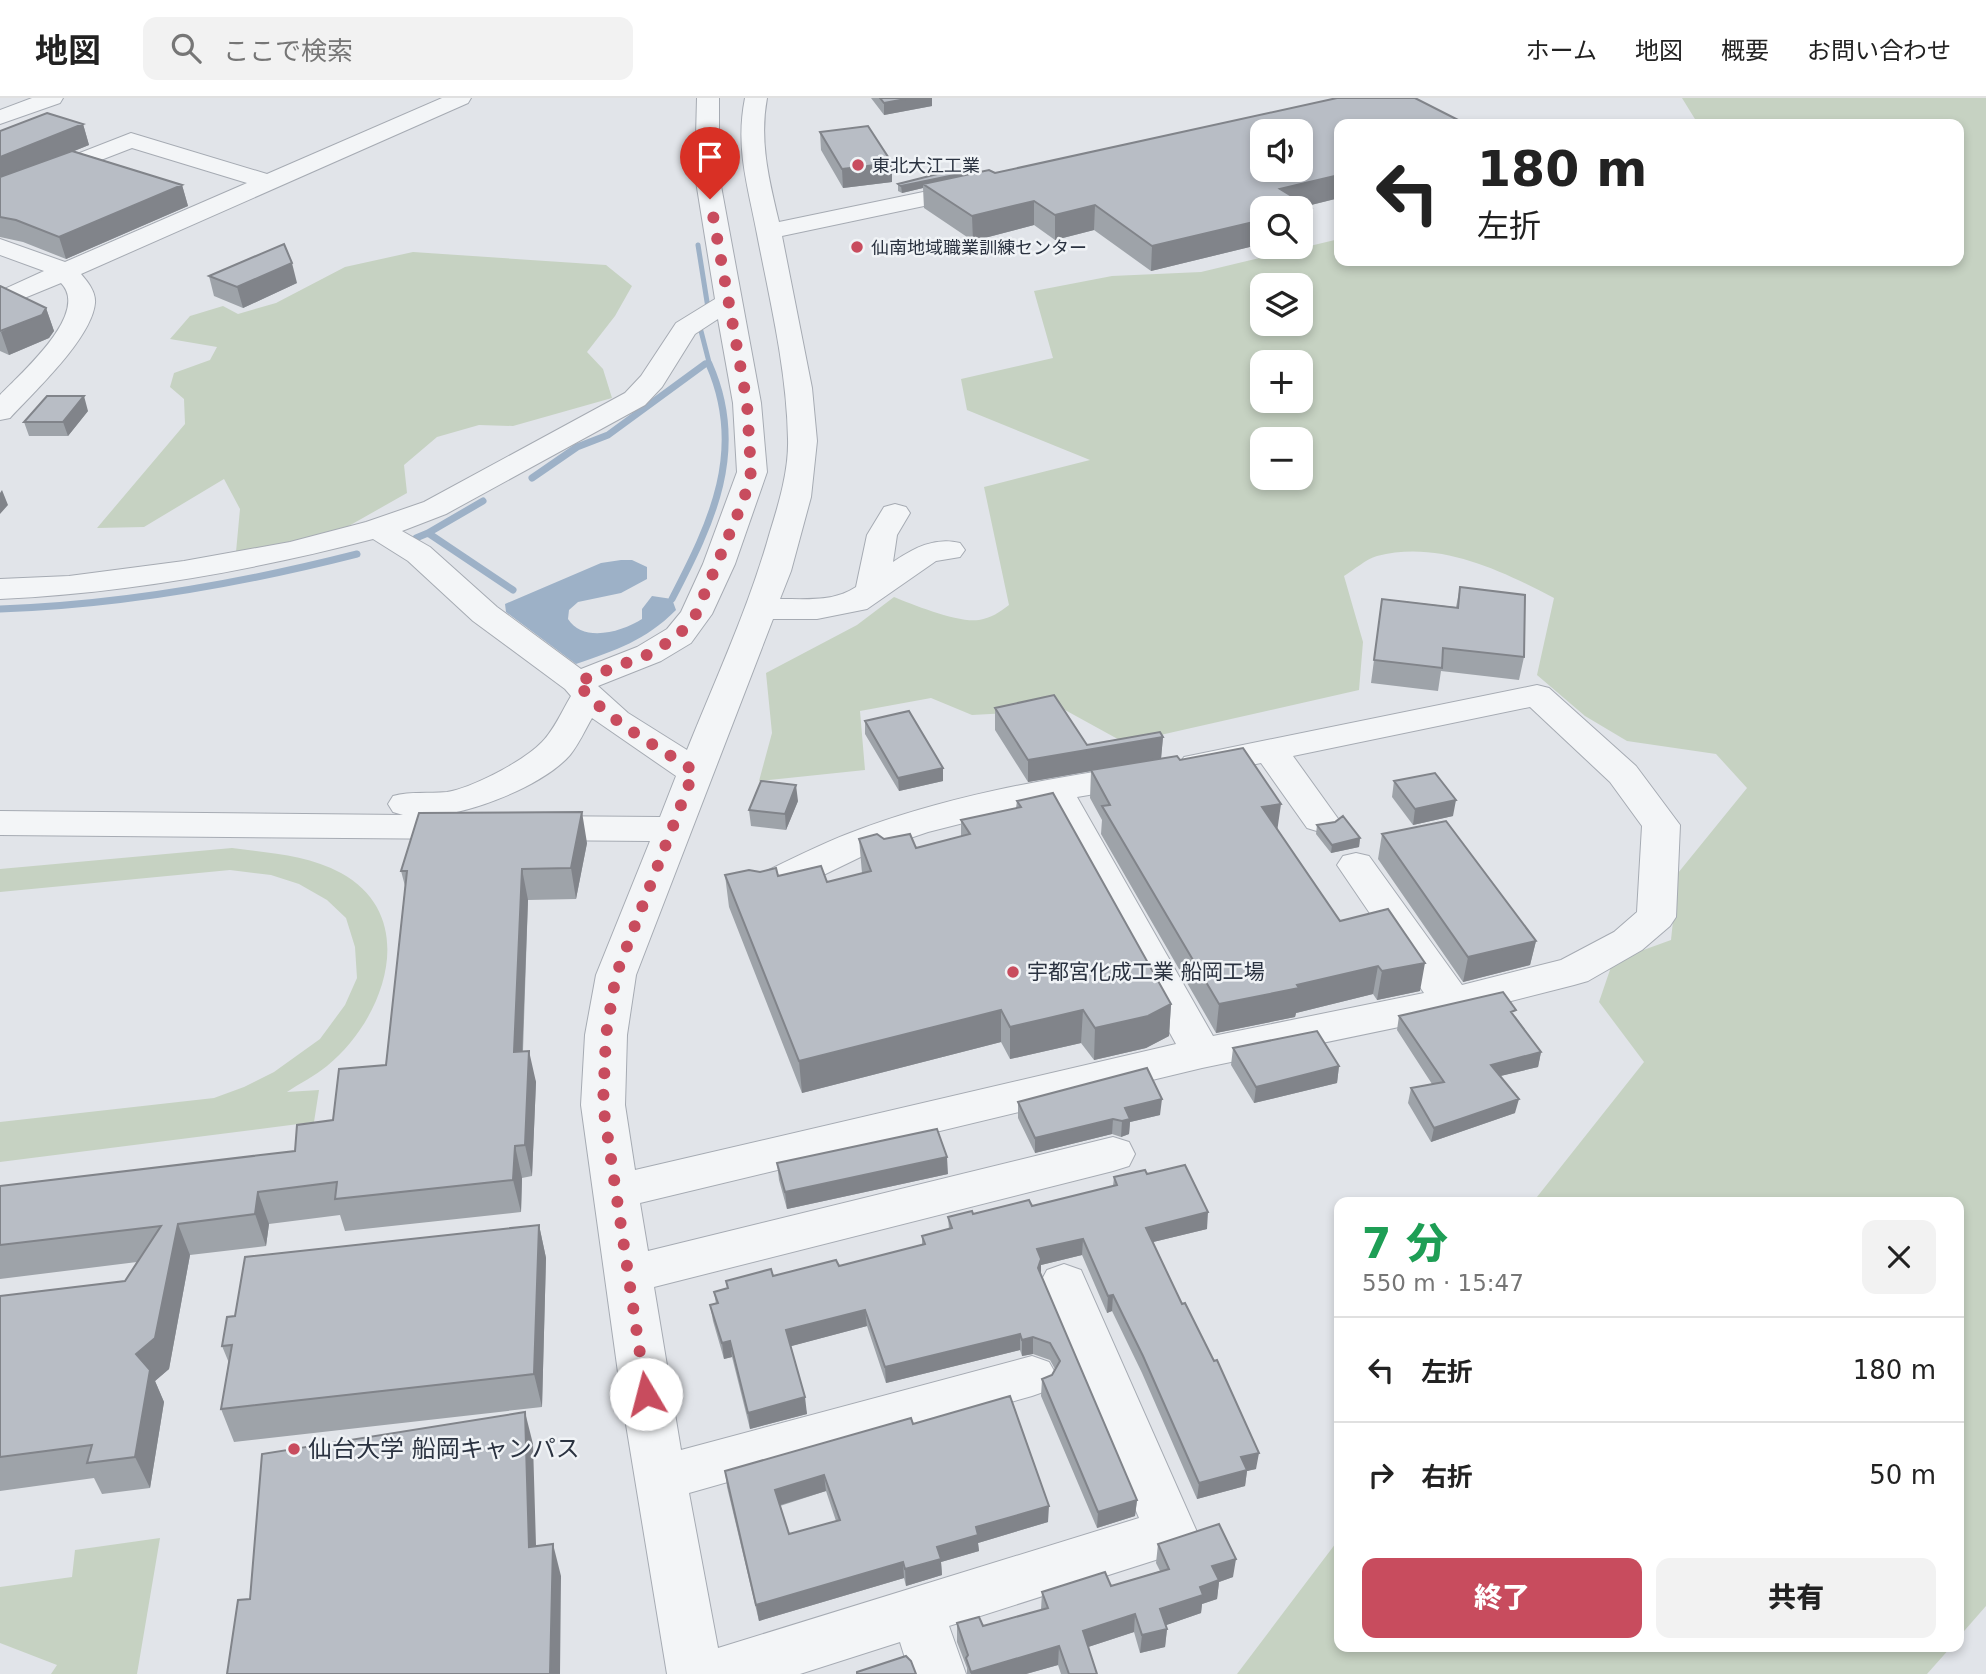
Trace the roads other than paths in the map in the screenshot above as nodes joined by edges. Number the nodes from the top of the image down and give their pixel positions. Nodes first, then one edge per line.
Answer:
1 (52, 98) edge
2 (460, 98) edge
3 (708, 98) edge
4 (755, 98) edge
5 (0, 117) edge
6 (269, 182) junction
7 (996, 184) edge
8 (0, 192) edge
9 (769, 232) junction
10 (0, 247) edge
11 (63, 272) junction
12 (0, 300) edge
13 (729, 301) junction
14 (0, 412) edge
15 (895, 513) dead end
16 (377, 529) junction
17 (948, 550) dead end
18 (0, 589) edge
19 (871, 593) junction
20 (760, 609) junction
21 (582, 689) junction
22 (1270, 750) junction
23 (694, 771) junction
24 (1054, 789) junction
25 (0, 798) edge
26 (1320, 820) dead end
27 (0, 823) edge
28 (673, 829) junction
29 (1356, 865) dead end
30 (762, 889) edge
31 (1452, 1002) junction
32 (1202, 1053) junction
33 (1113, 1154) dead end
34 (615, 1192) junction
35 (630, 1274) junction
36 (1064, 1283) dead end
37 (1032, 1376) dead end
38 (662, 1478) junction
39 (917, 1611) junction
40 (695, 1674) edge
41 (718, 1674) edge
42 (938, 1674) edge

1 - 5 street
2 - 6 street
3 - 13 street
4 - 9 street
6 - 8 street
6 - 11 street
7 - 9 street
9 - 20 street
10 - 11 street
11 - 12 street
11 - 14 street
13 - 16 street
13 - 21 street
15 - 19 street
16 - 18 street
16 - 21 street
17 - 19 street
19 - 20 street
20 - 23 street
21 - 23 street
21 - 25 street
22 - 24 street
22 - 26 street
22 - 31 street
23 - 28 street
24 - 30 street
24 - 32 street
27 - 28 street
28 - 34 street
29 - 31 street
31 - 32 street
32 - 34 street
33 - 35 street
34 - 35 street
35 - 38 street
36 - 39 street
37 - 38 street
38 - 40 street
39 - 41 street
39 - 42 street

